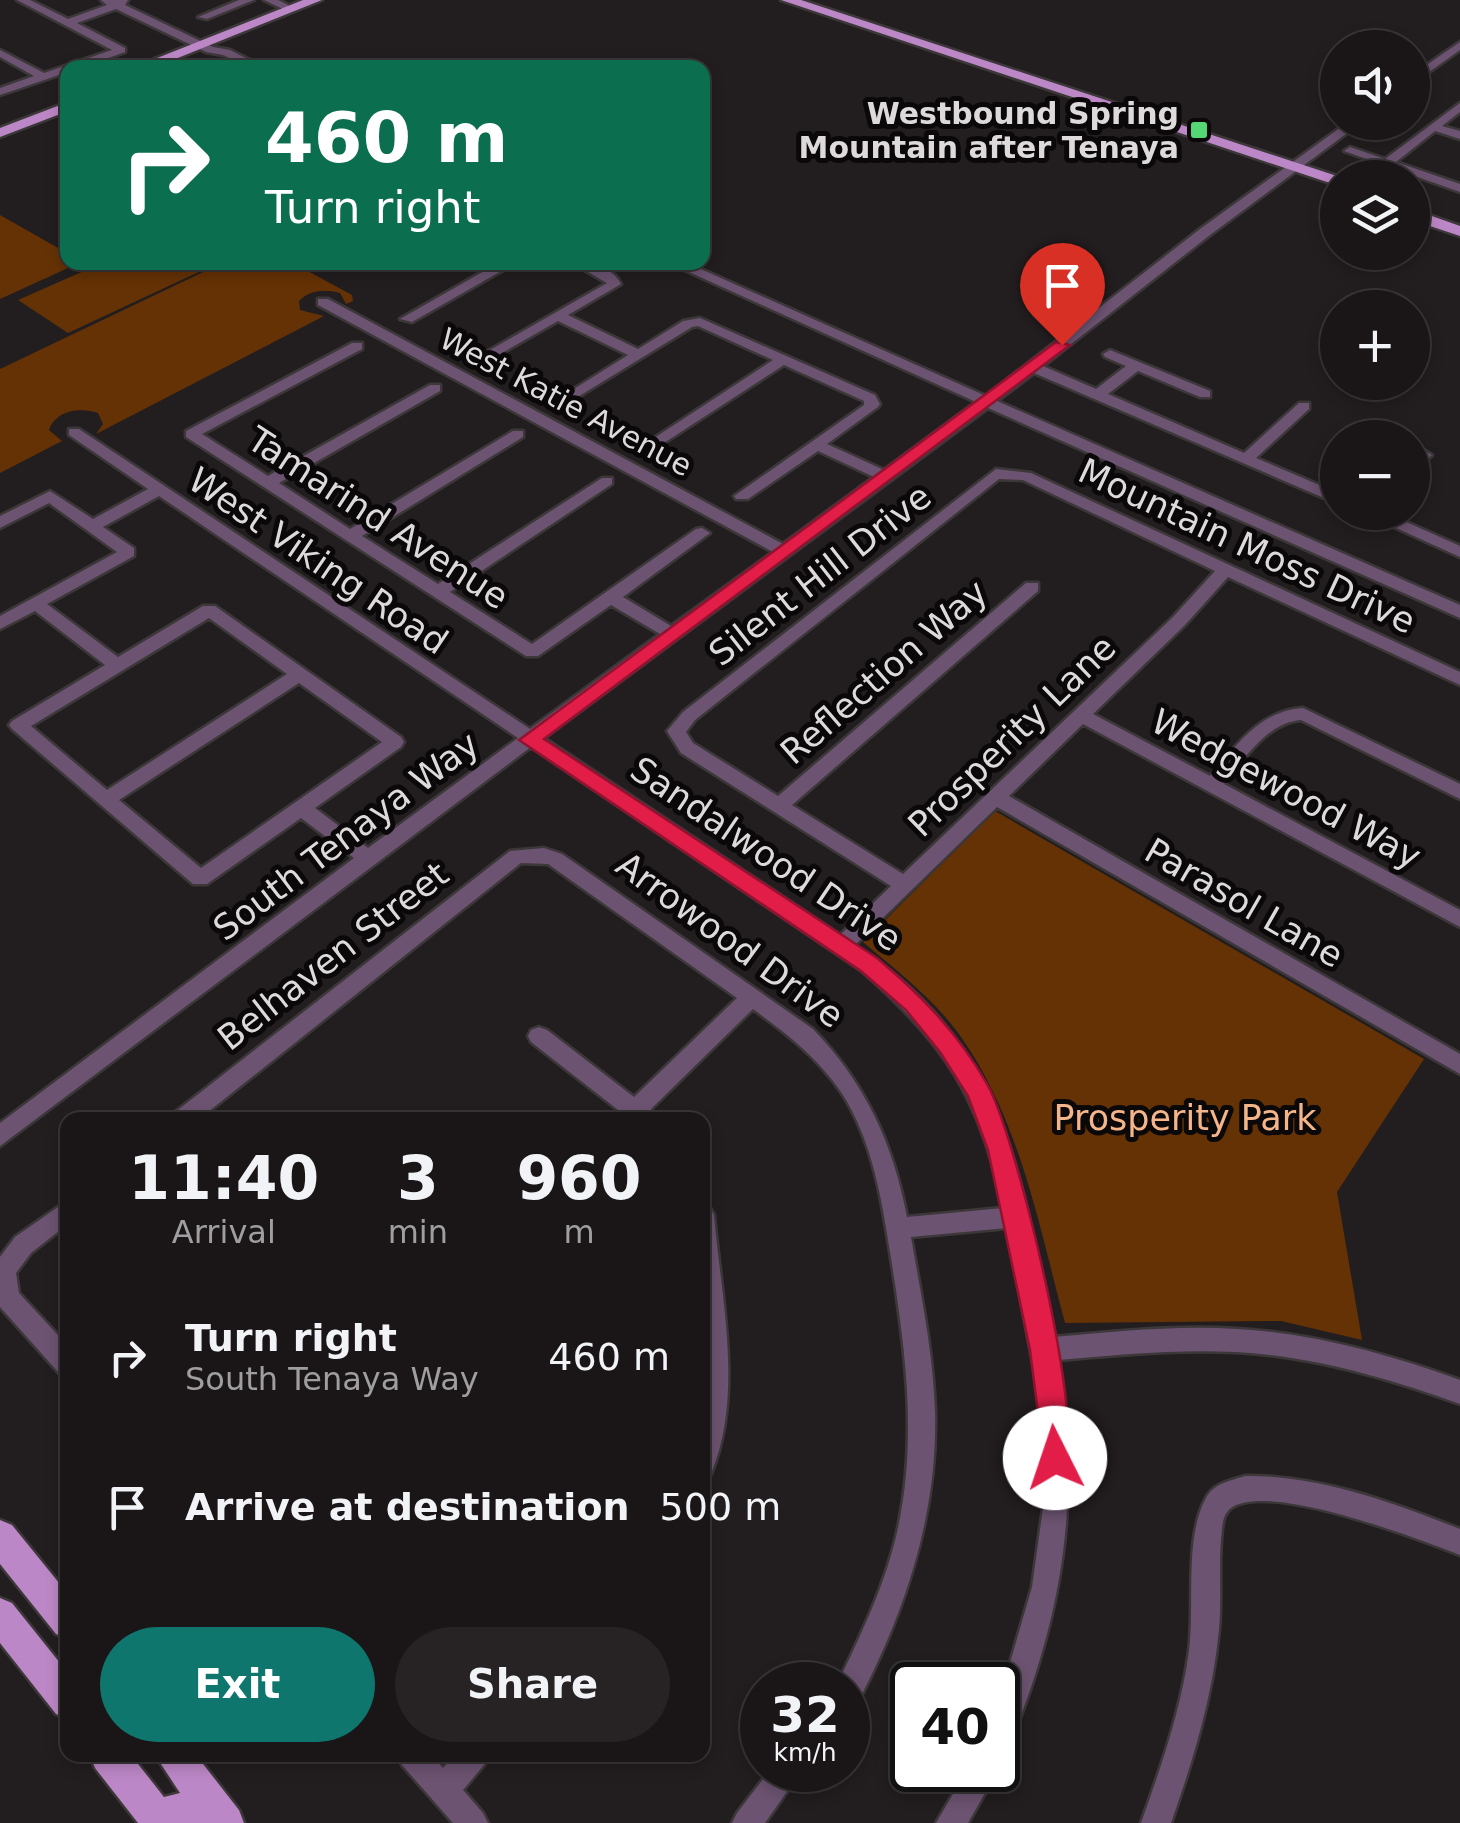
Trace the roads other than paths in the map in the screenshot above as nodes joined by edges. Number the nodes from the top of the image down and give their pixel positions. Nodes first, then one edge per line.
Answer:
1 (22, 0) edge
2 (131, 0) edge
3 (249, 0) edge
4 (269, 0) edge
5 (315, 0) edge
6 (332, 0) edge
7 (788, 0) edge
8 (111, 3) edge
9 (291, 9) junction
10 (202, 17) dead end
11 (68, 24) junction
12 (1460, 45) edge
13 (204, 47) junction
14 (0, 53) edge
15 (91, 60) edge
16 (164, 60) edge
17 (180, 60) edge
18 (220, 60) edge
19 (243, 60) edge
20 (1430, 67) edge
21 (60, 70) edge
22 (42, 76) junction
23 (0, 92) edge
24 (60, 99) edge
25 (1460, 106) edge
26 (60, 109) edge
27 (1433, 127) junction
28 (1, 128) edge
29 (1460, 136) edge
30 (1331, 140) edge
31 (1350, 151) dead end
32 (1375, 160) edge
33 (1391, 160) edge
34 (1292, 169) junction
35 (1320, 176) edge
36 (1430, 178) edge
37 (1320, 181) edge
38 (1460, 188) edge
39 (1430, 212) edge
40 (1430, 220) edge
41 (1460, 222) edge
42 (1460, 230) edge
43 (496, 270) edge
44 (595, 270) edge
45 (692, 270) edge
46 (323, 302) dead end
47 (559, 316) junction
48 (407, 319) dead end
49 (358, 346) dead end
50 (1110, 354) dead end
51 (638, 355) junction
52 (483, 358) dead end
53 (784, 360) junction
54 (1136, 365) junction
55 (1033, 368) junction
56 (435, 388) dead end
57 (1205, 394) dead end
58 (1098, 395) junction
59 (984, 401) junction
60 (563, 402) dead end
61 (1304, 406) dead end
62 (74, 432) dead end
63 (518, 434) dead end
64 (816, 444) junction
65 (650, 447) dead end
66 (1246, 459) junction
67 (1006, 473) joint
68 (883, 476) junction
69 (607, 481) dead end
70 (268, 483) junction
71 (160, 489) junction
72 (1320, 491) edge
73 (742, 496) dead end
74 (0, 523) edge
75 (92, 526) junction
76 (1410, 530) edge
77 (702, 533) dead end
78 (350, 536) junction
79 (784, 550) junction
80 (1460, 552) edge
81 (1226, 570) junction
82 (1032, 587) dead end
83 (438, 592) junction
84 (611, 597) junction
85 (35, 604) junction
86 (1460, 612) edge
87 (0, 623) edge
88 (672, 634) junction
89 (117, 666) junction
90 (300, 674) junction
91 (1460, 679) edge
92 (1080, 716) junction
93 (529, 740) junction
94 (1212, 786) junction
95 (1460, 792) edge
96 (996, 797) junction
97 (107, 800) junction
98 (778, 806) junction
99 (301, 808) junction
100 (530, 854) joint
101 (368, 858) junction
102 (904, 884) junction
103 (1460, 919) edge
104 (841, 946) junction
105 (752, 998) junction
106 (538, 1036) dead end
107 (1460, 1065) edge
108 (192, 1112) edge
109 (638, 1112) edge
110 (645, 1112) edge
111 (0, 1136) edge
112 (60, 1216) edge
113 (1016, 1216) junction
114 (898, 1228) junction
115 (710, 1326) edge
116 (1044, 1350) junction
117 (60, 1356) edge
118 (1460, 1392) edge
119 (710, 1437) edge
120 (0, 1537) edge
121 (1460, 1542) edge
122 (60, 1612) edge
123 (0, 1615) edge
124 (863, 1662) edge
125 (1020, 1685) edge
126 (60, 1692) edge
127 (113, 1762) edge
128 (178, 1762) edge
129 (418, 1762) edge
130 (468, 1762) edge
131 (443, 1790) junction
132 (771, 1792) edge
133 (970, 1792) edge
134 (156, 1821) edge
135 (194, 1823) edge
136 (226, 1823) edge
137 (473, 1823) edge
138 (747, 1823) edge
139 (951, 1823) edge
140 (1156, 1823) edge

1 - 11 street
2 - 8 street
3 - 10 street
4 - 9 street
5 - 9 main road
6 - 13 main road
7 - 34 main road
8 - 11 street
8 - 13 street
9 - 13 main road
11 - 15 street
12 - 20 street
13 - 16 main road
13 - 17 main road
13 - 18 street
13 - 19 street
14 - 22 street
21 - 22 street
22 - 23 street
24 - 28 main road
25 - 27 street
26 - 28 main road
27 - 29 street
27 - 33 street
30 - 34 street, South Tenaya Way
31 - 32 street
34 - 35 main road
34 - 37 main road
34 - 55 street, South Tenaya Way
36 - 38 street
39 - 41 main road
40 - 42 main road
43 - 48 street
44 - 47 street
45 - 59 street
46 - 79 street, West Katie Avenue
47 - 51 street
47 - 52 street
49 - 70 street, Tamarind Avenue
50 - 54 street
51 - 53 street
51 - 60 street
53 - 64 street
53 - 65 street
54 - 57 street
54 - 58 street
55 - 58 street
55 - 59 street, South Tenaya Way
56 - 70 street
58 - 66 street
59 - 68 street, South Tenaya Way
59 - 86 street
61 - 66 street
62 - 71 street, West Viking Road
63 - 78 street
64 - 68 street
64 - 73 street
66 - 72 street
67 - 81 street, Mountain Moss Drive
67 - 98 street, Silent Hill Drive
68 - 79 street, South Tenaya Way
69 - 83 street
70 - 78 street, Tamarind Avenue
71 - 75 street
71 - 93 street, West Viking Road
74 - 75 street
75 - 85 street
76 - 80 street
77 - 84 street
78 - 83 street, Tamarind Avenue
79 - 88 street, South Tenaya Way
81 - 91 street, Mountain Moss Drive
81 - 92 street, Prosperity Lane
82 - 98 street, Reflection Way
83 - 84 street, Tamarind Avenue
84 - 88 street
85 - 87 street
85 - 89 street
88 - 93 street, South Tenaya Way
89 - 90 street
89 - 97 street
90 - 97 street
90 - 99 street
92 - 94 street, Wedgewood Way
92 - 96 street, Prosperity Lane
93 - 101 street, South Tenaya Way
93 - 104 street, Sandalwood Drive
94 - 95 street
94 - 103 street, Wedgewood Way
96 - 102 street, Prosperity Lane
96 - 107 street, Parasol Lane
97 - 99 street
98 - 102 street
99 - 101 street
100 - 105 street, Arrowood Drive
100 - 108 street, Belhaven Street
101 - 111 street, South Tenaya Way
102 - 104 street, Prosperity Lane
104 - 113 street, Sandalwood Drive
105 - 110 street
105 - 114 street, Arrowood Drive
106 - 109 street
112 - 117 street
113 - 114 street
113 - 116 street, Sandalwood Drive
114 - 124 street, Arrowood Drive
115 - 119 street
116 - 118 street
116 - 125 street, Sandalwood Drive
120 - 122 main road
121 - 140 street
123 - 126 main road
127 - 134 main road
128 - 136 main road
129 - 131 street
130 - 131 street
131 - 137 street
132 - 138 street
133 - 139 street
134 - 135 main road

